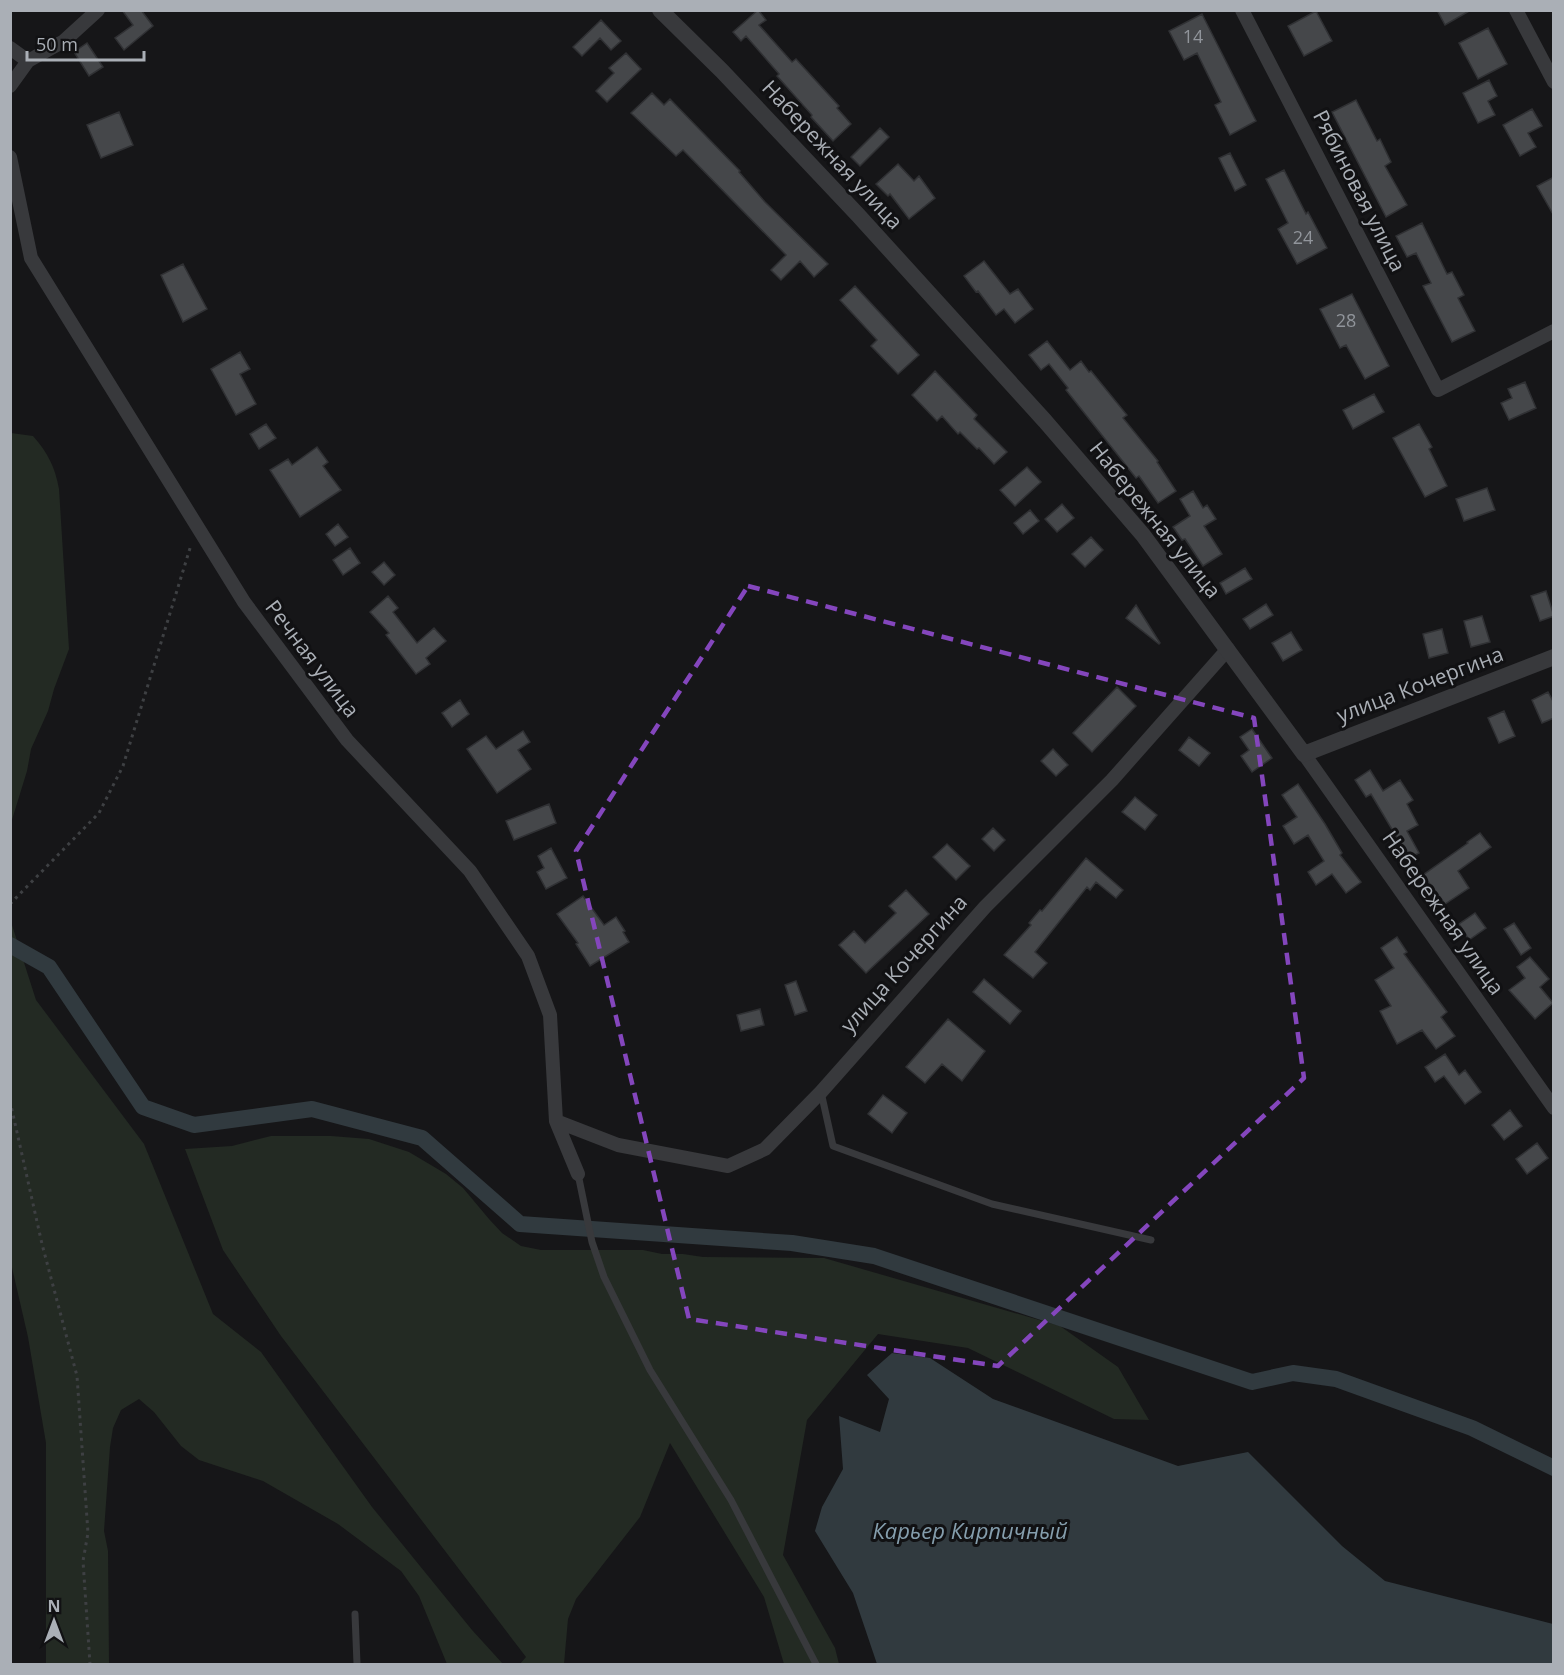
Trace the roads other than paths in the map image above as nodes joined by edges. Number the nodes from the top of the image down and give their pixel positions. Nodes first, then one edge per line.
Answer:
1 (98, 10) edge
2 (660, 10) edge
3 (1242, 10) edge
4 (1516, 10) edge
5 (10, 48) edge
6 (28, 61) junction
7 (1554, 82) edge
8 (10, 86) edge
9 (10, 157) edge
10 (1554, 331) edge
11 (1228, 650) junction
12 (1554, 657) edge
13 (1304, 754) junction
14 (821, 1092) junction
15 (1554, 1108) edge
16 (556, 1121) junction
17 (578, 1174) joint
18 (1151, 1240) dead end
19 (355, 1614) dead end
20 (357, 1665) edge
21 (816, 1665) edge

1 - 6 street
2 - 11 street, Набережная улица
3 - 10 street, Рябиновая улица
4 - 7 street
5 - 6 street
6 - 8 street
9 - 16 street, Речная улица
11 - 13 street, Набережная улица
11 - 14 street, улица Кочергина
12 - 13 street, улица Кочергина
13 - 15 street, Набережная улица
14 - 16 street, улица Кочергина
14 - 18 lane
16 - 17 street, Речная улица
17 - 21 lane
19 - 20 lane

